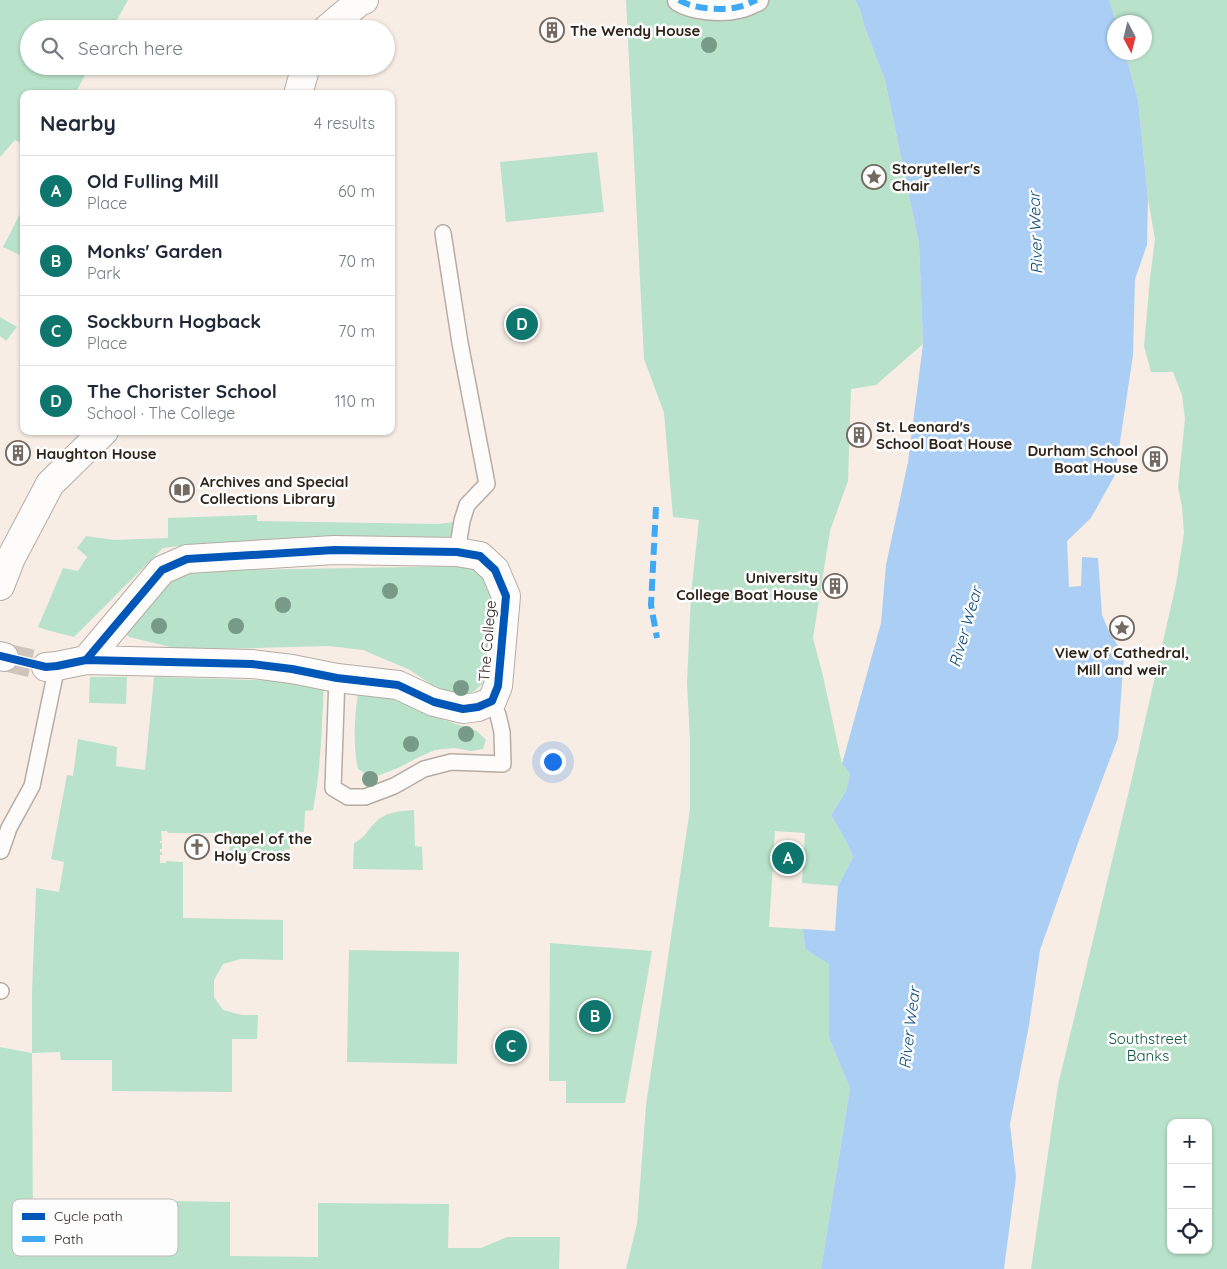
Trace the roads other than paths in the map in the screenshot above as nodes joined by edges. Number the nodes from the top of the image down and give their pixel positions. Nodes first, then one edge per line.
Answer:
1 (364, 0) edge
2 (679, 0) edge
3 (757, 0) edge
4 (338, 20) edge
5 (303, 75) edge
6 (299, 90) edge
7 (443, 233) dead end
8 (100, 435) edge
9 (457, 552) junction
10 (0, 586) edge
11 (86, 660) junction
12 (52, 667) joint
13 (337, 678) junction
14 (492, 701) junction
15 (1, 851) dead end

1 - 4 street
2 - 3 street
5 - 6 street
7 - 9 lane
8 - 10 street
9 - 11 street, The College
9 - 14 street, The College
11 - 12 street, The College
11 - 13 street, The College
12 - 15 lane
13 - 14 street, The College
13 - 14 lane, The College

